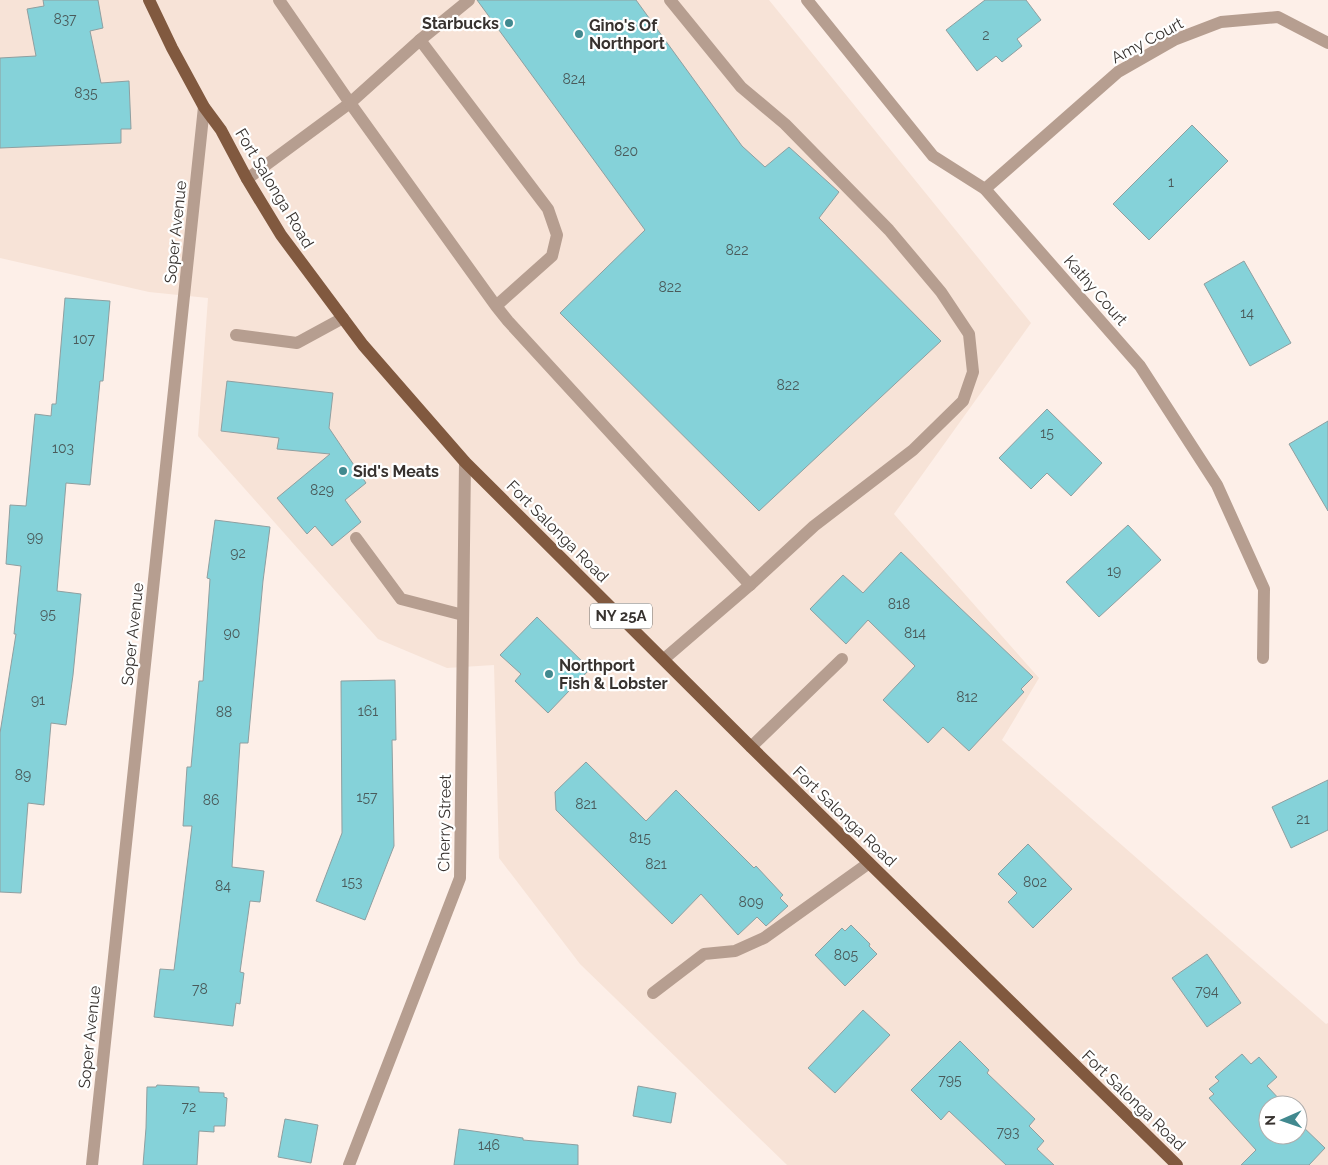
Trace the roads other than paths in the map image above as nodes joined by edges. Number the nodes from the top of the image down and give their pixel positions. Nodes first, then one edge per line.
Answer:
1 (149, 0) edge
2 (279, 0) edge
3 (469, 0) edge
4 (670, 0) edge
5 (807, 0) edge
6 (420, 40) junction
7 (1328, 43) edge
8 (350, 103) junction
9 (204, 107) junction
10 (247, 179) junction
11 (985, 188) junction
12 (496, 306) junction
13 (343, 318) junction
14 (236, 335) dead end
15 (465, 462) junction
16 (356, 538) dead end
17 (750, 585) junction
18 (463, 615) junction
19 (1264, 658) dead end
20 (664, 659) junction
21 (842, 659) dead end
22 (751, 747) junction
23 (869, 862) junction
24 (653, 993) dead end
25 (92, 1165) edge
26 (349, 1165) edge
27 (1177, 1165) edge

1 - 9 main road, Fort Salonga Road / NY 25A
2 - 8 street
3 - 6 street
4 - 17 street
5 - 11 street, Kathy Court
6 - 8 street
6 - 12 street
7 - 11 street, Amy Court
8 - 10 street
8 - 12 street
9 - 10 main road, Fort Salonga Road / NY 25A
9 - 25 street, Soper Avenue
10 - 13 main road, Fort Salonga Road / NY 25A
11 - 19 street, Kathy Court
12 - 17 street
13 - 14 street
13 - 15 main road, Fort Salonga Road / NY 25A
15 - 18 street, Cherry Street
15 - 20 main road, Fort Salonga Road / NY 25A
16 - 18 street
17 - 20 street
18 - 26 street, Cherry Street
20 - 22 main road, Fort Salonga Road / NY 25A
21 - 22 street
22 - 23 main road, Fort Salonga Road / NY 25A
23 - 24 street
23 - 27 main road, Fort Salonga Road / NY 25A

